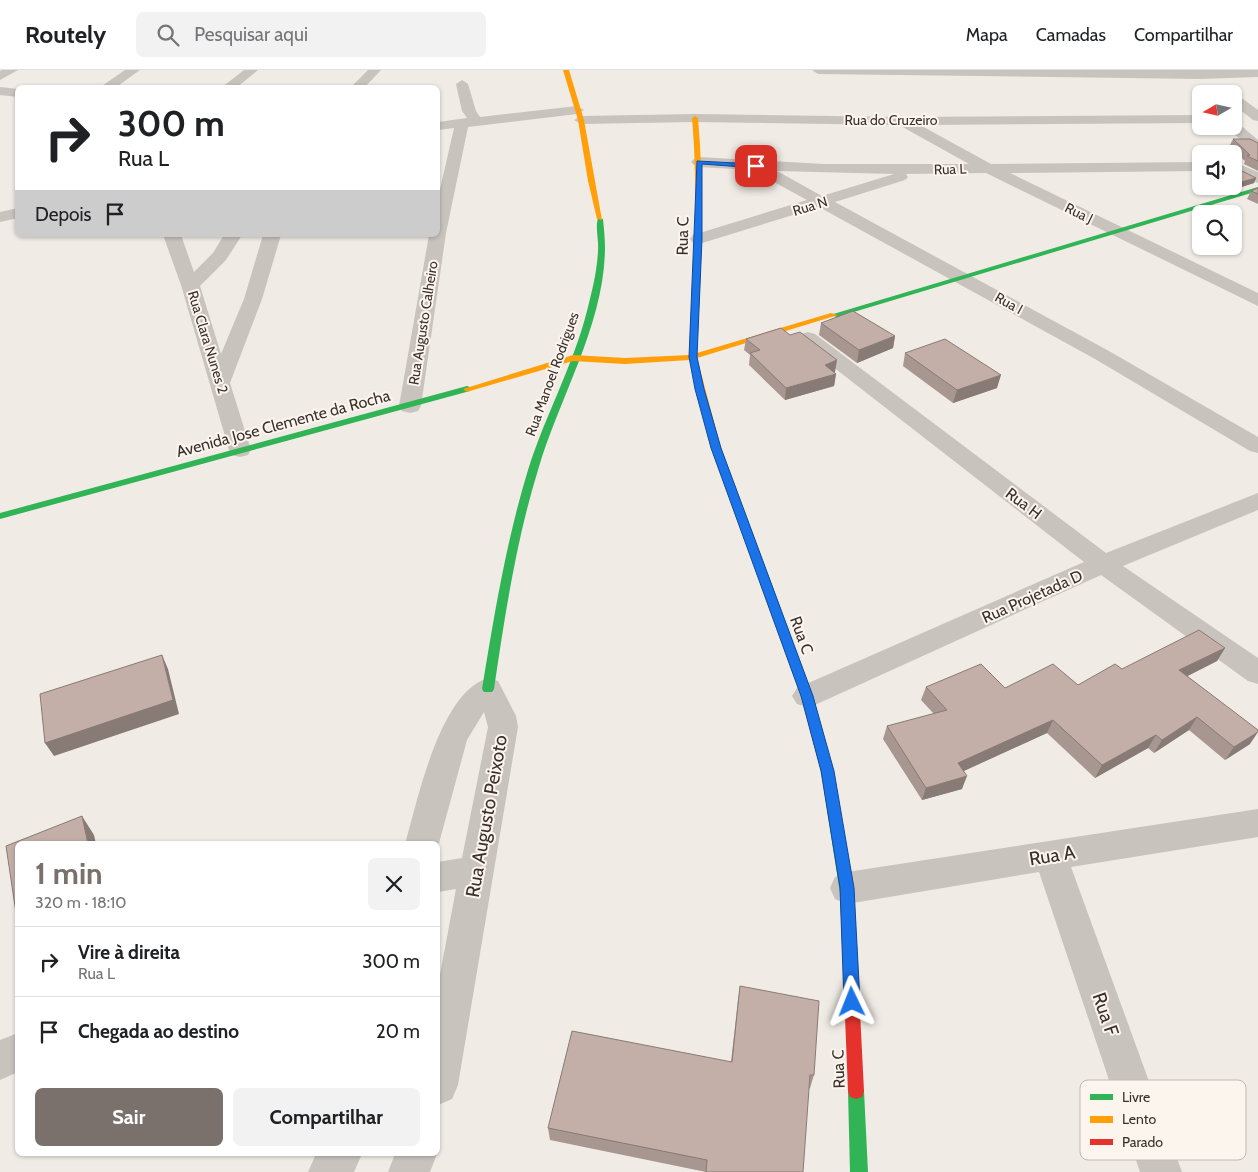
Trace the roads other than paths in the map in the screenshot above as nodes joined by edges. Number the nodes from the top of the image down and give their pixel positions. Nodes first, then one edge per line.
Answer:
1 (12, 70) edge
2 (134, 70) edge
3 (252, 70) edge
4 (375, 70) edge
5 (566, 70) edge
6 (818, 70) edge
7 (894, 71) edge
8 (1198, 72) edge
9 (1258, 73) edge
10 (0, 76) edge
11 (462, 84) dead end
12 (110, 85) edge
13 (230, 85) edge
14 (359, 85) edge
15 (1215, 85) edge
16 (0, 91) edge
17 (15, 93) edge
18 (1242, 106) edge
19 (579, 115) junction
20 (466, 116) junction
21 (695, 118) junction
22 (1242, 118) edge
23 (1258, 118) edge
24 (1192, 119) edge
25 (902, 121) junction
26 (440, 125) edge
27 (1242, 134) edge
28 (1258, 147) edge
29 (699, 162) junction
30 (756, 166) junction
31 (1192, 166) edge
32 (1242, 167) edge
33 (987, 168) junction
34 (921, 170) junction
35 (1242, 170) edge
36 (1258, 170) edge
37 (1258, 178) edge
38 (1258, 189) edge
39 (824, 202) junction
40 (15, 214) edge
41 (0, 217) edge
42 (440, 225) edge
43 (1114, 231) junction
44 (173, 237) edge
45 (232, 237) edge
46 (271, 237) edge
47 (437, 237) edge
48 (699, 239) junction
49 (962, 277) junction
50 (190, 285) junction
51 (1258, 300) edge
52 (793, 327) junction
53 (693, 357) junction
54 (573, 358) junction
55 (220, 382) junction
56 (410, 406) junction
57 (1258, 446) edge
58 (240, 450) junction
59 (1258, 501) edge
60 (0, 516) edge
61 (1103, 564) junction
62 (1258, 674) edge
63 (488, 688) junction
64 (807, 696) junction
65 (1258, 823) edge
66 (423, 841) edge
67 (1050, 855) junction
68 (476, 871) junction
69 (440, 877) edge
70 (847, 888) junction
71 (15, 1053) edge
72 (0, 1060) edge
73 (440, 1074) edge
74 (1129, 1080) edge
75 (340, 1156) edge
76 (415, 1156) edge
77 (1158, 1160) edge
78 (329, 1172) edge
79 (409, 1172) edge
80 (859, 1172) edge
81 (1162, 1172) edge

1 - 10 street
2 - 12 street
3 - 13 street
4 - 14 street
5 - 19 street, Rua Manoel Rodrigues
6 - 7 street
7 - 8 street
8 - 9 street
8 - 15 street
11 - 20 street
16 - 17 street
18 - 23 street
19 - 20 street, Rua do Cruzeiro
19 - 21 street, Rua do Cruzeiro
19 - 54 street, Rua Manoel Rodrigues
20 - 26 street
20 - 42 street, Rua Augusto Calheiro
21 - 25 street, Rua do Cruzeiro
21 - 29 street, Rua C
22 - 23 street
24 - 25 street, Rua do Cruzeiro
25 - 33 street, Rua J
27 - 28 street
29 - 30 street, Rua L
29 - 48 street, Rua C
30 - 34 street, Rua L
30 - 39 street, Rua I
31 - 33 street, Rua L
32 - 36 street
33 - 34 street, Rua L
33 - 43 street, Rua J
34 - 39 street, Rua N
35 - 37 street
38 - 43 street
39 - 48 street, Rua N
39 - 49 street, Rua I
40 - 41 street
43 - 49 street
43 - 51 street, Rua J
44 - 50 street, Rua Clara Nunes 2
45 - 50 street
46 - 55 street
47 - 56 street, Rua Augusto Calheiro
48 - 53 street, Rua C
49 - 52 street
49 - 57 street, Rua I
50 - 55 street, Rua Clara Nunes 2
52 - 53 street
52 - 61 street, Rua H
53 - 54 street
53 - 64 street, Rua C
54 - 56 street, Avenida Jose Clemente da Rocha
54 - 63 street, Rua Manoel Rodrigues
55 - 58 street, Rua Clara Nunes 2
56 - 58 street, Avenida Jose Clemente da Rocha
58 - 60 street, Avenida Jose Clemente da Rocha
59 - 61 street, Rua Projetada D
61 - 62 street, Rua H
61 - 64 street, Rua Projetada D
63 - 66 street
63 - 68 street, Rua Augusto Peixoto
64 - 70 street, Rua C
65 - 67 street, Rua A
67 - 70 street, Rua A
67 - 74 street, Rua F
68 - 69 street
68 - 73 street, Rua Augusto Peixoto
70 - 80 street, Rua C
71 - 72 street
75 - 78 street
76 - 79 street
77 - 81 street, Rua F

